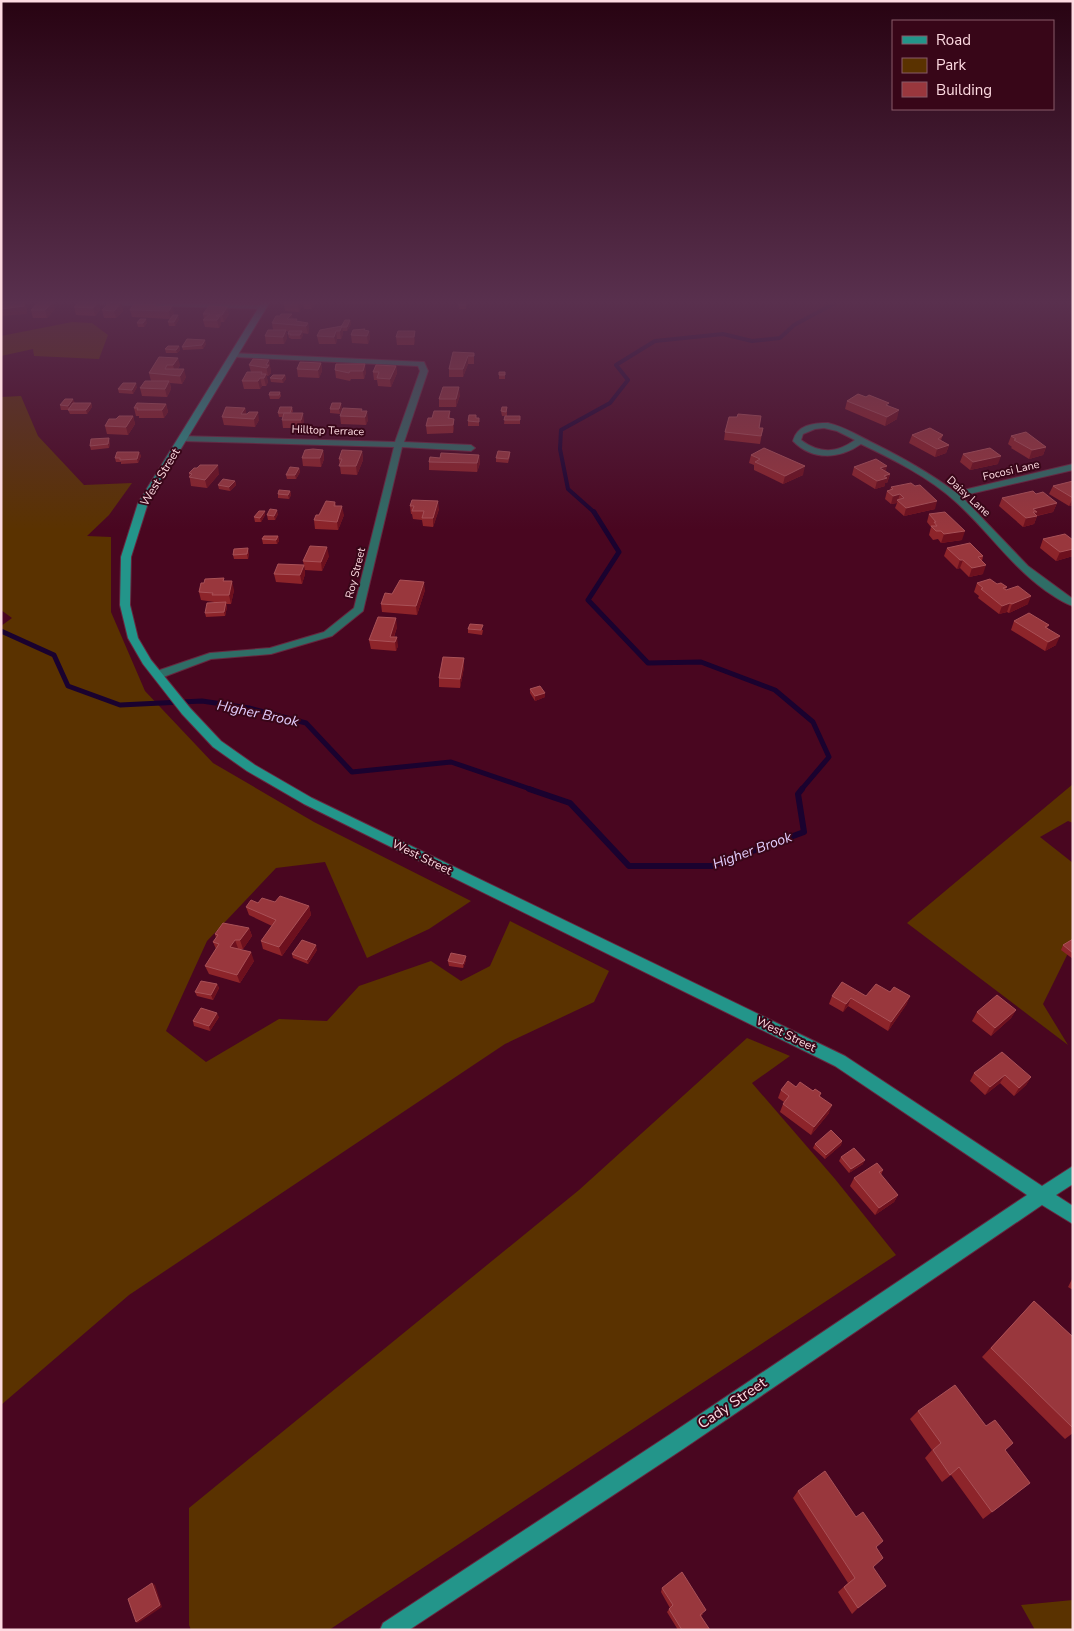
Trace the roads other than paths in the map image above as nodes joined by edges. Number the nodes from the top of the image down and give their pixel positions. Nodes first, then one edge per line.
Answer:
1 (221, 378) edge
2 (422, 378) edge
3 (183, 438) junction
4 (861, 440) junction
5 (399, 444) junction
6 (471, 448) dead end
7 (1073, 467) edge
8 (954, 495) junction
9 (1073, 604) edge
10 (158, 675) junction
11 (1073, 1174) edge
12 (1041, 1196) junction
13 (1073, 1216) edge
14 (390, 1630) edge

1 - 3 main road, West Street
2 - 5 street, Roy Street
3 - 5 street, Hilltop Terrace
3 - 10 main road, West Street
4 - 4 street, Daisy Lane
4 - 8 street, Daisy Lane
5 - 6 street, Hilltop Terrace
5 - 10 street, Roy Street
7 - 8 street, Focosi Lane
8 - 9 street, Daisy Lane
10 - 12 main road, West Street
11 - 12 main road, Cady Street
12 - 13 main road, West Street
12 - 14 main road, Cady Street

